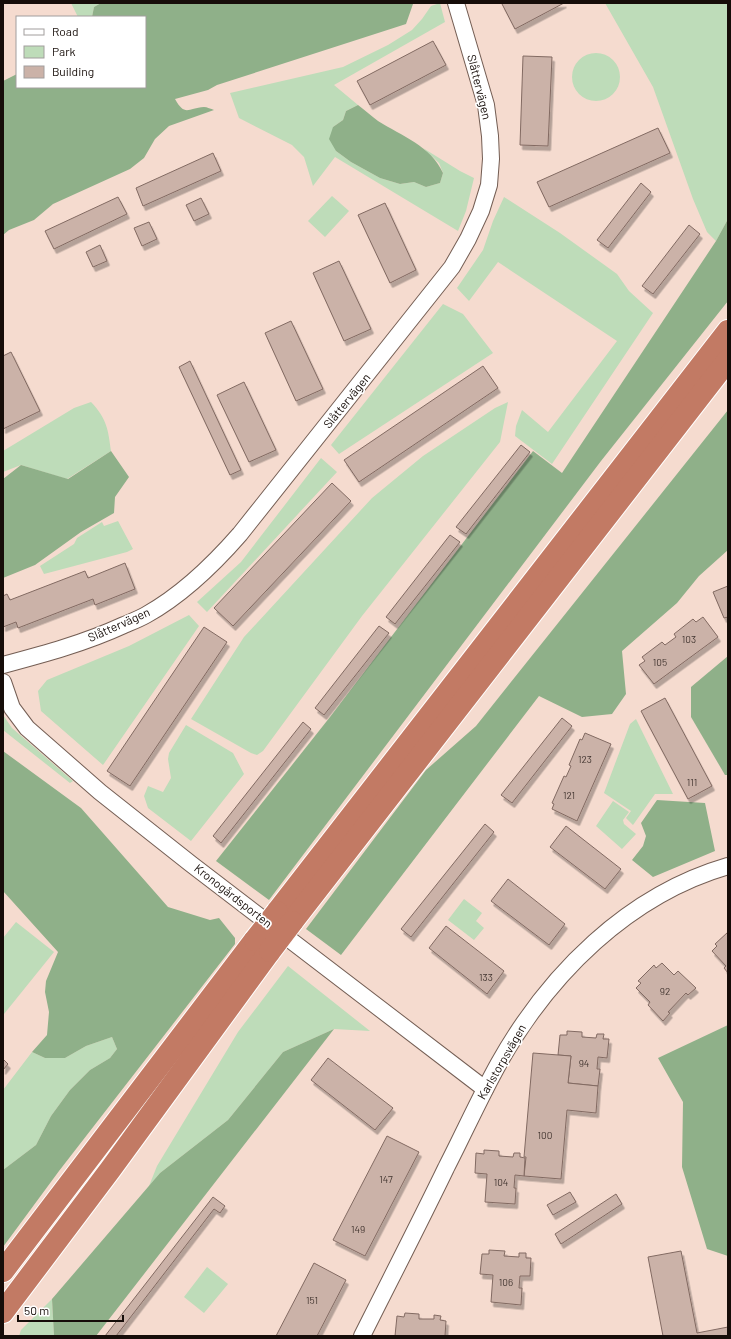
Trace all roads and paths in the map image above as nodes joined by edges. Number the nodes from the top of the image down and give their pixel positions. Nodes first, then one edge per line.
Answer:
1 (456, 3) edge
2 (728, 331) edge
3 (728, 360) edge
4 (3, 665) edge
5 (3, 682) edge
6 (728, 866) edge
7 (284, 917) junction
8 (262, 945) junction
9 (485, 1089) junction
10 (3, 1271) edge
11 (3, 1312) edge
12 (362, 1336) edge

1 - 4 street, Slåttervägen
2 - 7 highway
3 - 7 highway
5 - 9 street, Kronogårdsporten
6 - 9 street, Karlstorpsvägen
7 - 8 highway, bridge
8 - 10 highway
8 - 11 highway
9 - 12 street, Karlstorpsvägen

